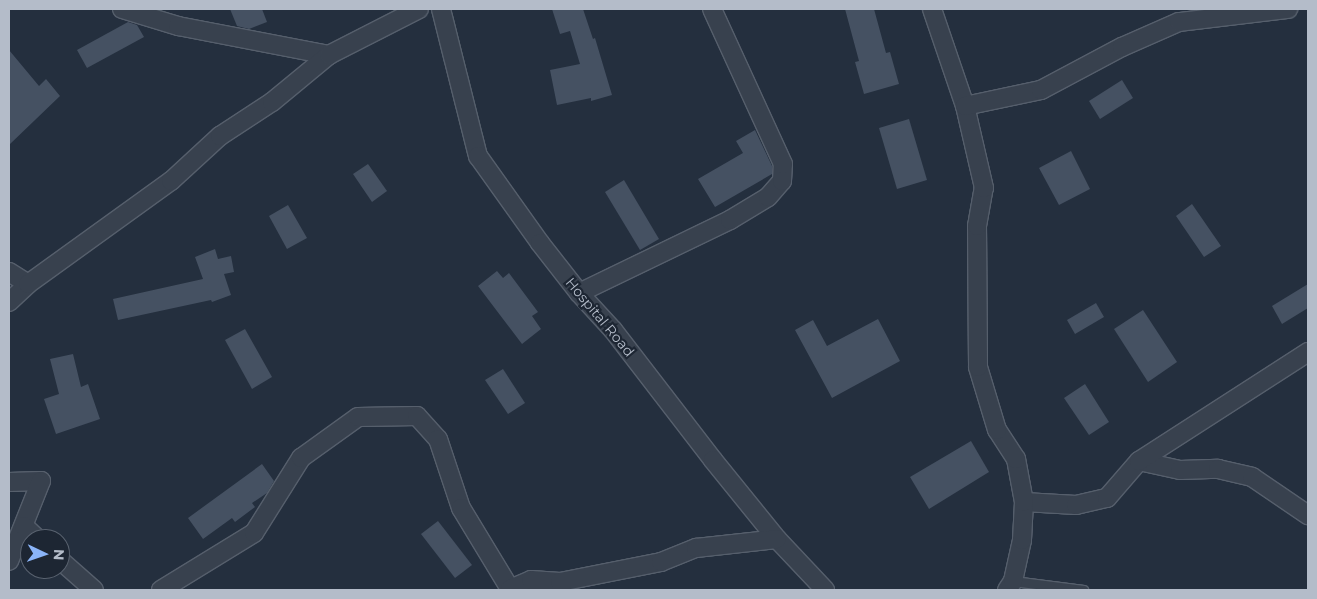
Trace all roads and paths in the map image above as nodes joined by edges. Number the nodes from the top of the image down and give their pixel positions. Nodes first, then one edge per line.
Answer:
1 (122, 9) edge
2 (419, 9) edge
3 (441, 9) edge
4 (712, 9) edge
5 (932, 9) edge
6 (1288, 9) edge
7 (328, 55) junction
8 (965, 106) junction
9 (9, 272) edge
10 (28, 284) junction
11 (579, 293) junction
12 (9, 302) edge
13 (1308, 352) edge
14 (1140, 461) junction
15 (9, 482) edge
16 (1024, 502) junction
17 (1308, 515) edge
18 (24, 526) junction
19 (27, 529) edge
20 (776, 539) junction
21 (9, 561) edge
22 (70, 569) edge
23 (1010, 586) edge
24 (94, 590) edge
25 (161, 590) edge
26 (510, 590) edge
27 (825, 590) edge
28 (1083, 590) edge

1 - 7 street
2 - 7 street
3 - 11 street, Hospital Road
4 - 11 street
5 - 8 street
6 - 8 street
7 - 10 street
8 - 16 street
9 - 10 street
10 - 12 street
11 - 20 street, Hospital Road
13 - 14 street
14 - 16 street
14 - 17 street
15 - 18 street
16 - 23 street
18 - 19 street
18 - 21 street
20 - 26 street
20 - 27 street, Hospital Road
22 - 24 street
23 - 28 lane
25 - 26 street

